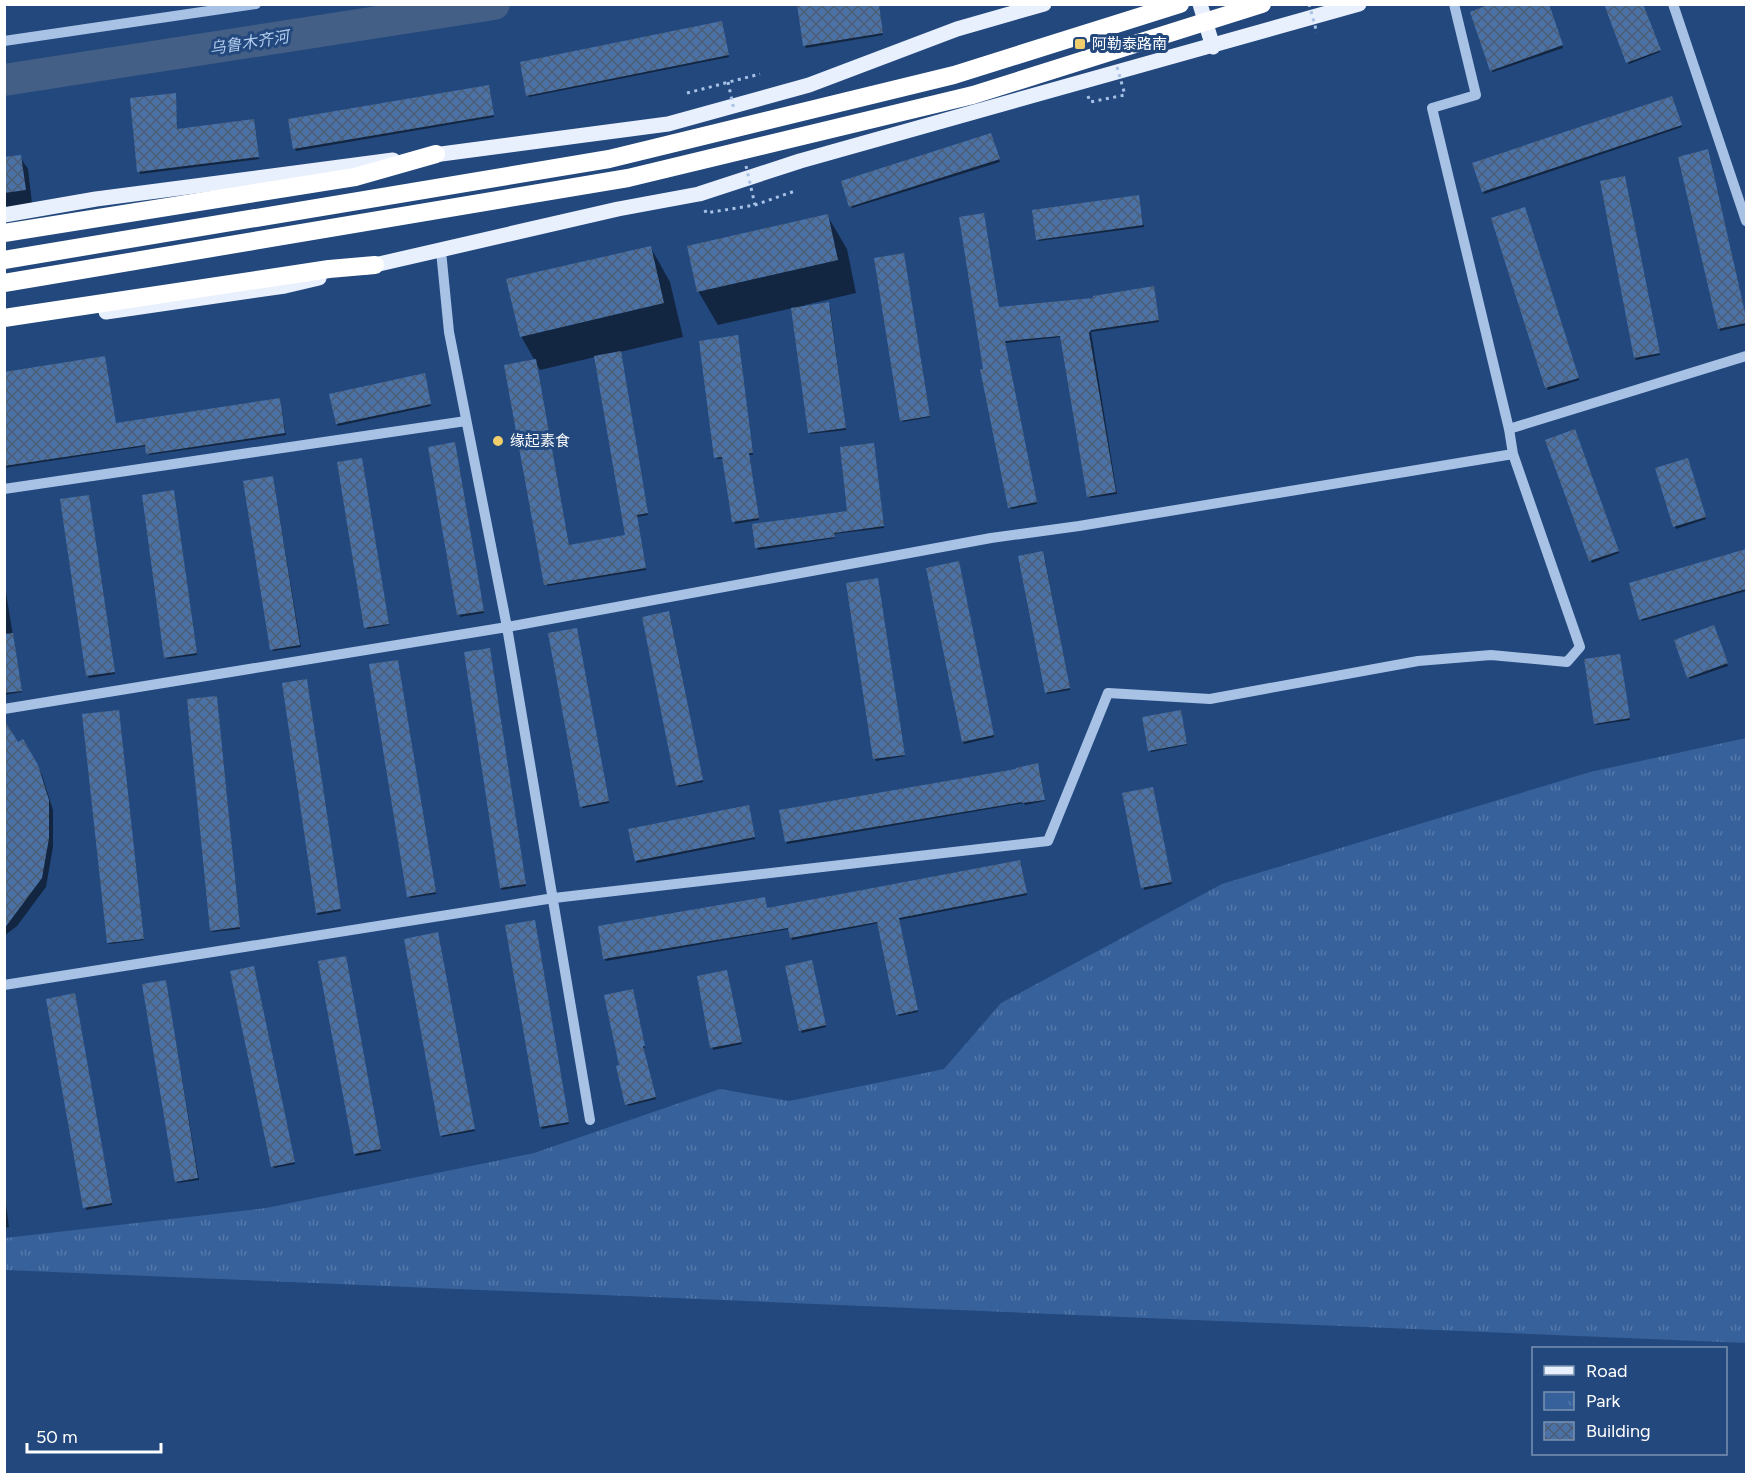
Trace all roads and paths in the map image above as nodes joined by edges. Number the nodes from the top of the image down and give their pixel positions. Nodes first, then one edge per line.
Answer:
1 (256, 4) edge
2 (1044, 4) edge
3 (1180, 4) edge
4 (1200, 4) edge
5 (1249, 4) edge
6 (1262, 4) edge
7 (1309, 4) edge
8 (1359, 4) edge
9 (1454, 4) edge
10 (1673, 4) edge
11 (1258, 33) junction
12 (1317, 33) dead end
13 (4, 41) edge
14 (1213, 47) junction
15 (760, 74) dead end
16 (687, 93) dead end
17 (1125, 95) dead end
18 (1090, 102) dead end
19 (436, 154) junction
20 (795, 191) dead end
21 (706, 213) dead end
22 (4, 215) edge
23 (1746, 221) edge
24 (4, 233) edge
25 (441, 251) junction
26 (4, 260) edge
27 (375, 265) junction
28 (4, 283) edge
29 (4, 318) edge
30 (4, 326) edge
31 (1746, 356) edge
32 (466, 421) junction
33 (1509, 429) junction
34 (1513, 454) junction
35 (4, 489) edge
36 (507, 627) junction
37 (4, 709) edge
38 (554, 898) junction
39 (4, 985) edge
40 (590, 1120) dead end

1 - 13 street
2 - 19 main road
3 - 26 highway, bridge
4 - 14 main road
5 - 11 main road
6 - 28 highway, bridge
7 - 12 path, bridge
8 - 11 main road
9 - 33 street
10 - 23 street
11 - 14 main road
14 - 25 main road
15 - 16 path
17 - 18 path
19 - 22 main road
19 - 24 highway
20 - 21 path
25 - 27 main road
25 - 32 street
27 - 29 highway
27 - 30 main road
31 - 33 street
32 - 35 street
32 - 36 street
33 - 34 street
34 - 36 street
34 - 38 street
36 - 37 street
36 - 38 street
38 - 39 street
38 - 40 street

